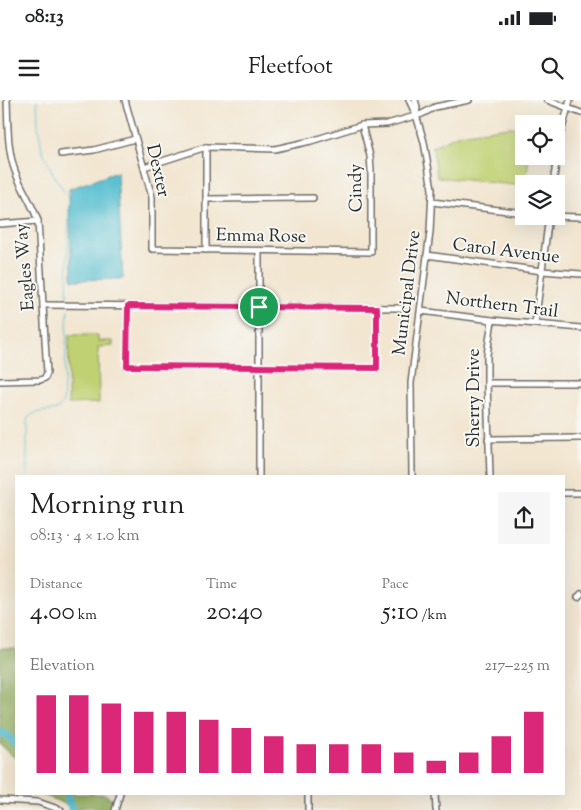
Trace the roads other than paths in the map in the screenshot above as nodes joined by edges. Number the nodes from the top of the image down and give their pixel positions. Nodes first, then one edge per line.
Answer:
1 (7, 100) edge
2 (125, 100) edge
3 (409, 100) edge
4 (415, 100) edge
5 (470, 100) edge
6 (547, 100) edge
7 (570, 100) edge
8 (568, 107) junction
9 (581, 113) edge
10 (416, 116) junction
11 (362, 125) junction
12 (135, 139) junction
13 (206, 147) junction
14 (61, 154) dead end
15 (144, 166) junction
16 (554, 175) edge
17 (206, 198) junction
18 (313, 198) dead end
19 (432, 202) junction
20 (515, 212) edge
21 (565, 216) edge
22 (581, 217) edge
23 (38, 221) junction
24 (0, 224) edge
25 (548, 225) edge
26 (152, 249) joint
27 (206, 250) junction
28 (259, 251) junction
29 (371, 252) joint
30 (427, 255) junction
31 (542, 271) junction
32 (581, 274) edge
33 (43, 305) junction
34 (128, 306) junction
35 (259, 307) junction
36 (377, 308) junction
37 (401, 308) dead end
38 (421, 310) junction
39 (492, 320) junction
40 (535, 324) junction
41 (581, 328) edge
42 (258, 368) junction
43 (0, 381) edge
44 (581, 382) edge
45 (486, 383) junction
46 (581, 438) edge
47 (488, 439) junction
48 (259, 475) edge
49 (412, 475) edge
50 (490, 475) edge
51 (565, 493) edge
52 (581, 493) edge
53 (120, 795) edge
54 (308, 795) edge
55 (435, 795) edge
56 (0, 800) edge
57 (58, 809) edge
58 (115, 810) edge
59 (308, 810) edge
60 (436, 810) edge

1 - 23 street, Eagles Way
2 - 12 street, Dexter
3 - 10 street, Municipal Drive
4 - 10 street, Municipal Drive
5 - 10 street
6 - 8 street
7 - 8 street
8 - 9 street
8 - 16 street
10 - 11 street
10 - 19 street, Municipal Drive
11 - 13 street
11 - 29 street, Cindy
12 - 14 street
12 - 15 street, Dexter
13 - 15 street
13 - 17 street
15 - 26 street, Dexter
17 - 18 street
17 - 27 street
19 - 20 street
19 - 30 street, Municipal Drive
21 - 22 street
23 - 24 street
23 - 33 street, Eagles Way
25 - 31 street
26 - 27 street, Emma Rose
27 - 28 street, Emma Rose
28 - 29 street, Emma Rose
28 - 35 street
30 - 31 street, Carol Avenue
30 - 38 street, Municipal Drive
31 - 32 street, Carol Avenue
31 - 40 street
33 - 34 street
33 - 43 street, Eagles Way
34 - 35 street
34 - 42 street
35 - 36 street
35 - 42 street
36 - 37 street
36 - 42 street
38 - 39 street, Northern Trail
38 - 49 street, Municipal Drive
39 - 40 street, Northern Trail
39 - 45 street, Sherry Drive
40 - 41 street, Northern Trail
42 - 48 street
44 - 45 street
45 - 47 street, Sherry Drive
46 - 47 street
47 - 50 street, Sherry Drive
51 - 52 street
53 - 58 street
54 - 59 street
55 - 60 street
56 - 57 street

